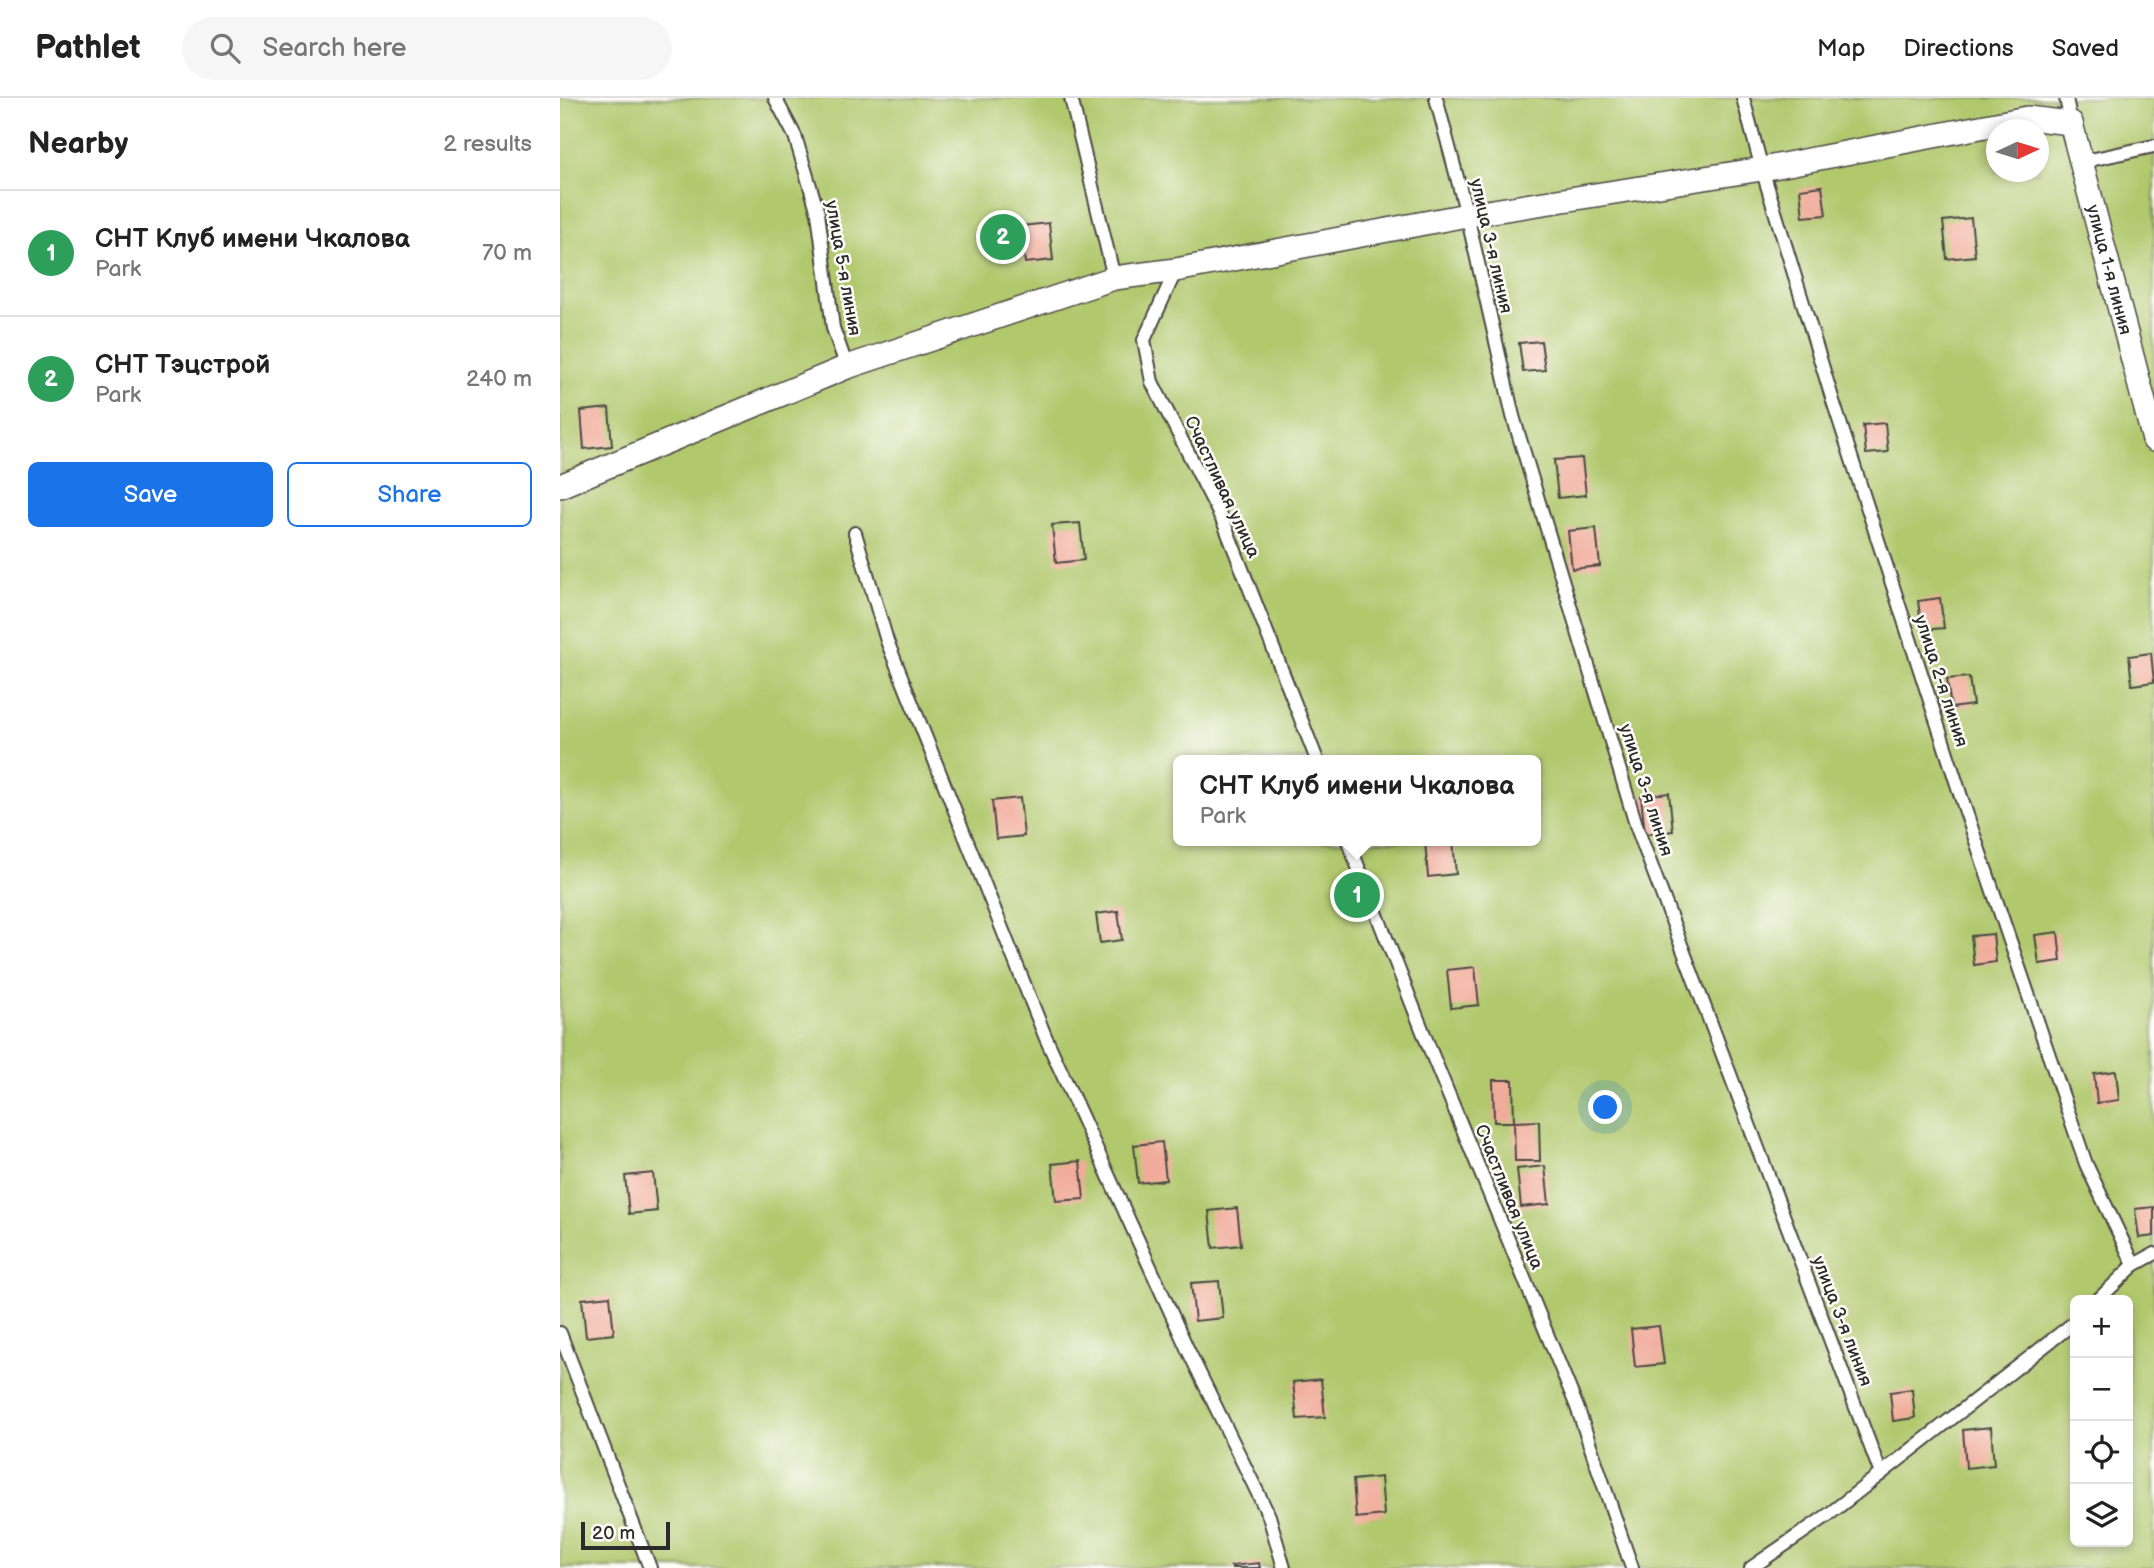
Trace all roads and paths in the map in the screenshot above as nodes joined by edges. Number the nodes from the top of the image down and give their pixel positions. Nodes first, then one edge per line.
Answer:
1 (775, 98) edge
2 (1072, 98) edge
3 (1436, 98) edge
4 (1743, 98) edge
5 (2066, 98) edge
6 (2071, 123) junction
7 (2154, 146) edge
8 (2081, 162) junction
9 (1762, 169) junction
10 (1467, 215) junction
11 (1176, 270) junction
12 (1114, 278) junction
13 (847, 367) junction
14 (2154, 439) edge
15 (561, 481) edge
16 (855, 533) dead end
17 (1315, 755) edge
18 (1350, 846) edge
19 (2154, 1254) edge
20 (2134, 1265) junction
21 (2103, 1295) edge
22 (2070, 1326) edge
23 (560, 1333) edge
24 (1881, 1474) junction
25 (650, 1568) edge
26 (1284, 1568) edge
27 (1632, 1568) edge
28 (1751, 1568) edge

1 - 13 lane, улица 5-я линия
2 - 12 lane
3 - 10 lane, улица 3-я линия
4 - 9 lane, улица 2-я линия
5 - 6 lane, улица 1-я линия
6 - 8 street, улица 1-я линия
6 - 9 street
7 - 8 lane
8 - 14 street, улица 1-я линия
9 - 10 street
9 - 20 lane, улица 2-я линия
10 - 11 street
10 - 24 lane, улица 3-я линия
11 - 12 street
11 - 17 lane, Счастливая улица
12 - 13 street
13 - 15 street
16 - 26 lane
18 - 27 lane, Счастливая улица
19 - 20 lane
20 - 21 lane
22 - 24 lane
23 - 25 lane
24 - 28 lane

